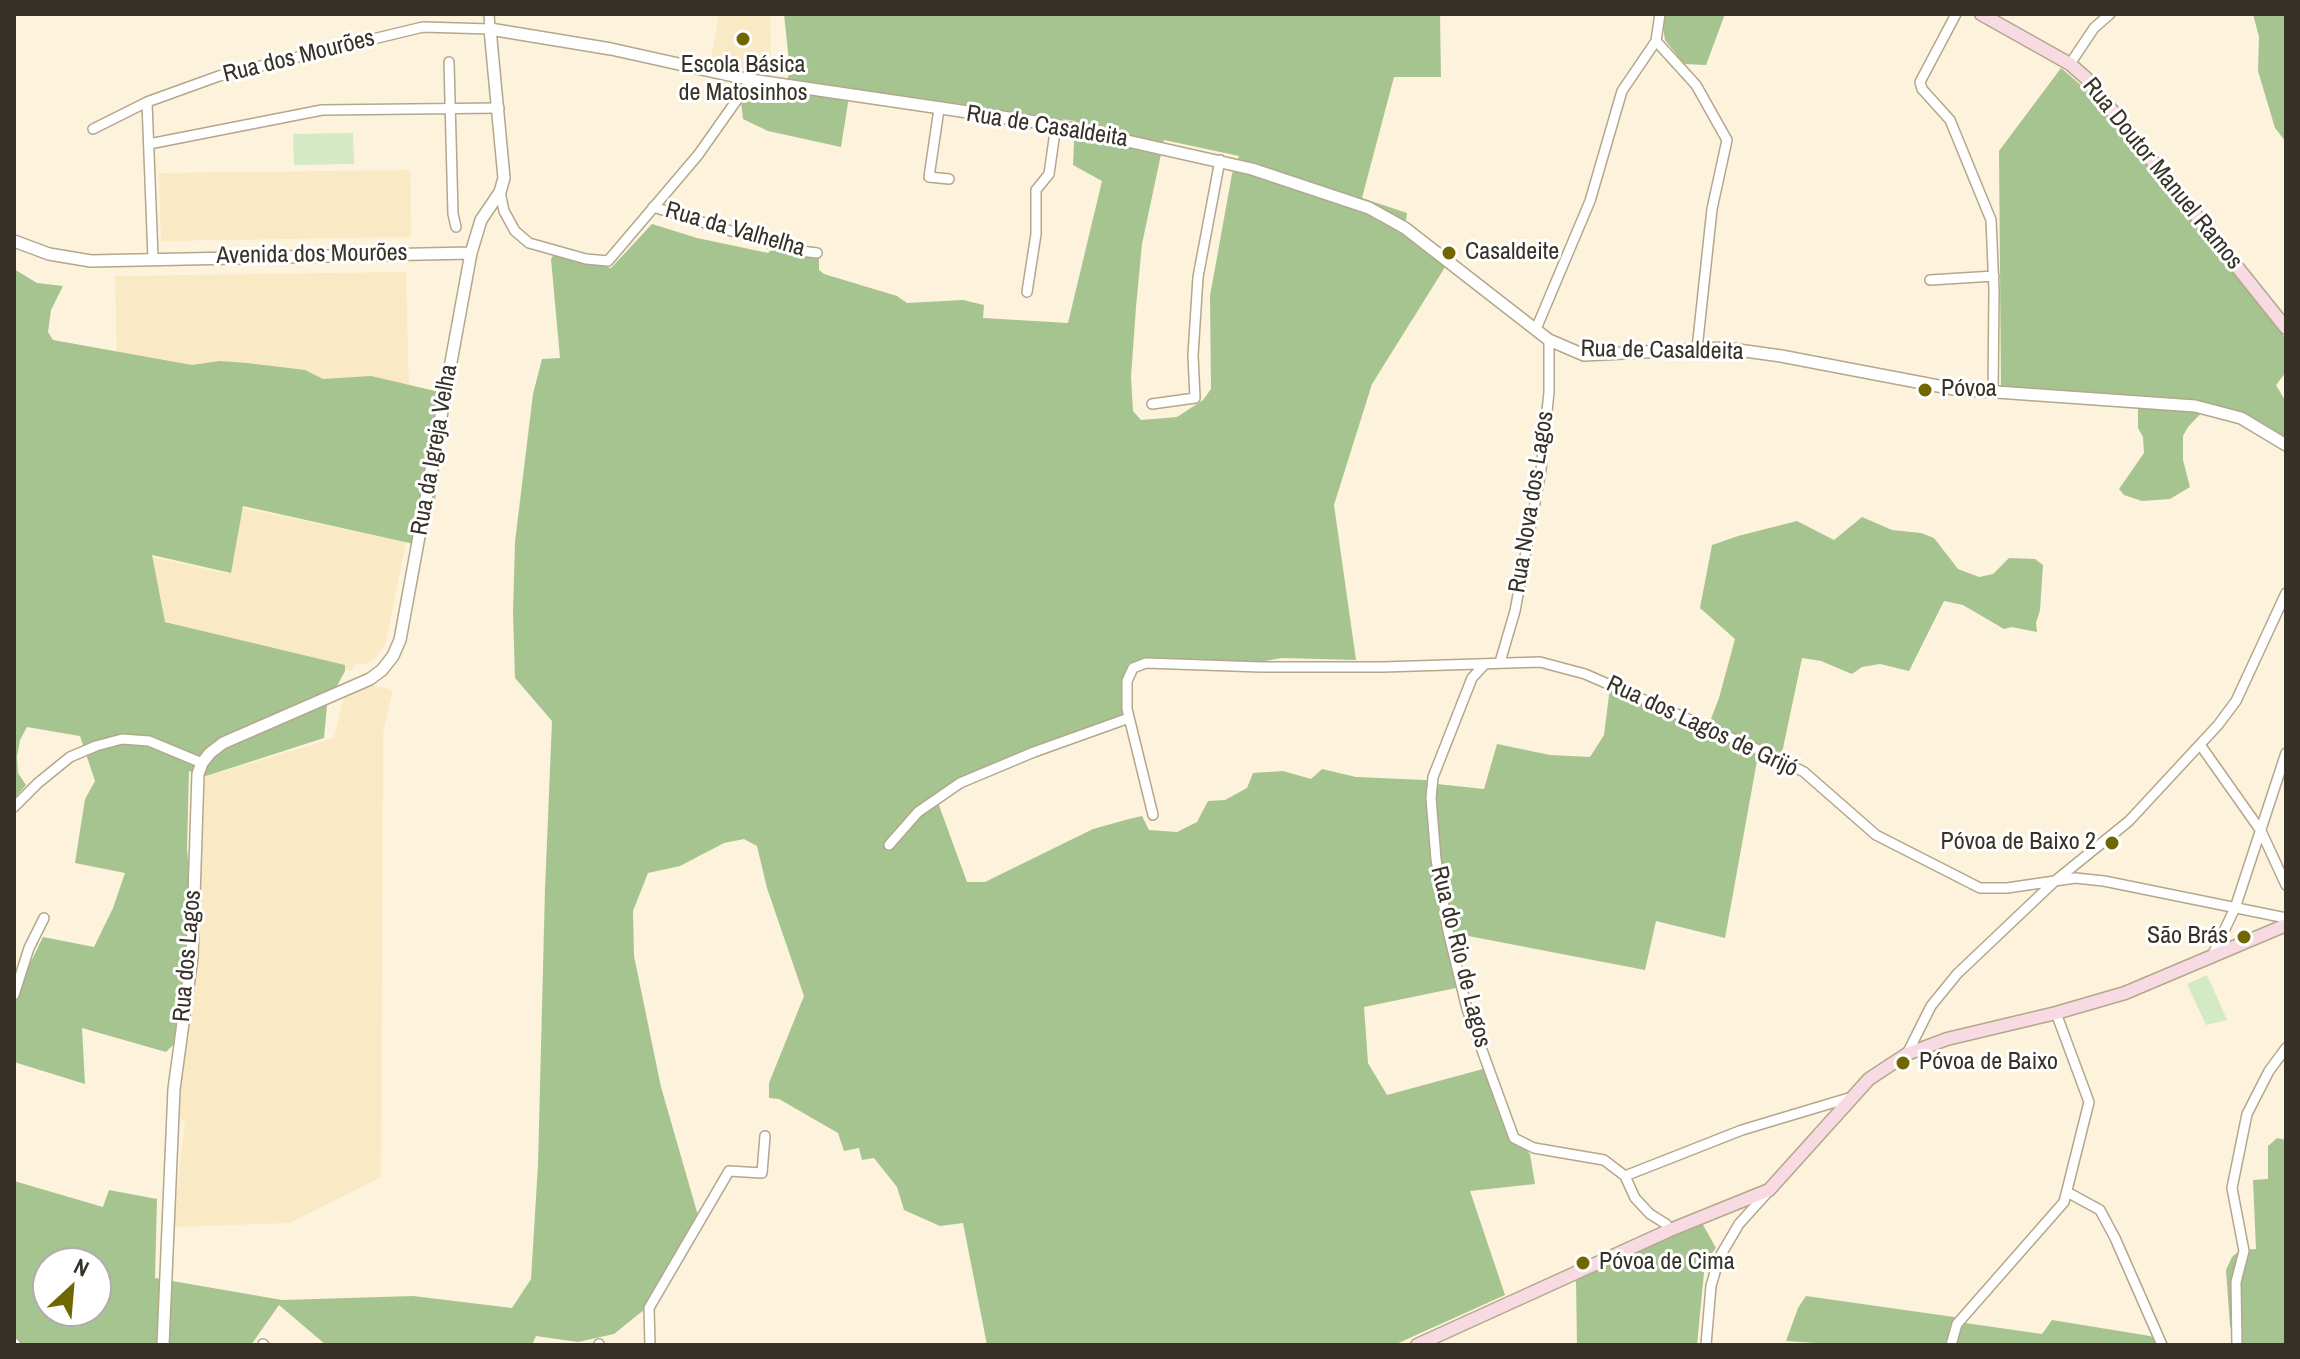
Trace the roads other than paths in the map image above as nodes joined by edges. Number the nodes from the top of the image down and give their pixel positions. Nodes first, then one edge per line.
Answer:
1 (489, 14) edge
2 (1660, 14) edge
3 (1956, 14) edge
4 (1981, 14) edge
5 (2110, 14) edge
6 (490, 29) junction
7 (1656, 41) junction
8 (449, 62) dead end
9 (2070, 64) junction
10 (751, 80) junction
11 (147, 102) junction
12 (499, 108) junction
13 (450, 109) junction
14 (939, 109) junction
15 (1056, 125) junction
16 (93, 129) dead end
17 (149, 144) junction
18 (1220, 160) junction
19 (949, 179) dead end
20 (500, 192) junction
21 (653, 207) junction
22 (456, 227) dead end
23 (14, 241) edge
24 (471, 253) junction
25 (817, 253) dead end
26 (153, 258) junction
27 (1994, 276) junction
28 (1930, 280) dead end
29 (1027, 292) dead end
30 (2286, 328) edge
31 (1536, 329) junction
32 (1549, 340) junction
33 (1697, 349) junction
34 (1993, 392) junction
35 (1152, 404) dead end
36 (2286, 445) edge
37 (2286, 593) edge
38 (1500, 662) junction
39 (1485, 664) junction
40 (1129, 718) junction
41 (2201, 746) junction
42 (2286, 753) edge
43 (202, 763) junction
44 (14, 807) edge
45 (1153, 815) dead end
46 (2261, 831) junction
47 (889, 845) dead end
48 (2055, 881) junction
49 (2286, 885) edge
50 (2235, 908) junction
51 (44, 918) dead end
52 (2286, 918) edge
53 (2286, 925) edge
54 (2212, 956) junction
55 (14, 995) edge
56 (2056, 1013) junction
57 (2286, 1048) edge
58 (1907, 1054) junction
59 (1852, 1097) junction
60 (765, 1136) dead end
61 (1625, 1176) junction
62 (1769, 1190) junction
63 (2067, 1192) junction
64 (1670, 1230) junction
65 (163, 1345) edge
66 (650, 1345) edge
67 (1417, 1345) edge
68 (1706, 1345) edge
69 (1951, 1345) edge
70 (2162, 1345) edge
71 (2237, 1345) edge

1 - 6 street
2 - 7 street
3 - 27 street
4 - 9 main road, Rua Doutor Manuel Ramos
5 - 9 street
6 - 10 street, Rua dos Mourões
6 - 11 street, Rua dos Mourões
6 - 12 street, Rua da Igreja Velha
7 - 31 street
7 - 33 street
8 - 13 street
9 - 30 main road, Rua Doutor Manuel Ramos
10 - 14 street, Rua dos Mourões
10 - 21 street
11 - 16 street, Rua dos Mourões
11 - 17 street
12 - 13 street
12 - 20 street, Rua da Igreja Velha
13 - 17 street
13 - 22 street
14 - 15 street, Rua de Casaldeita
14 - 19 street
15 - 18 street, Rua de Casaldeita
15 - 29 street
17 - 26 street
18 - 31 street, Rua de Casaldeita
18 - 35 street
20 - 21 street
20 - 24 street, Rua da Igreja Velha
21 - 25 street, Rua da Valhelha
23 - 26 street, Avenida dos Mourões
24 - 26 street, Avenida dos Mourões
24 - 43 street, Rua da Igreja Velha
27 - 28 street
27 - 34 street
31 - 32 street, Rua de Casaldeita
32 - 33 street, Rua de Casaldeita
32 - 38 street, Rua Nova dos Lagos
33 - 34 street, Rua de Casaldeita
34 - 36 street, Rua de Casaldeita
37 - 41 street
38 - 39 street, Rua dos Lagos de Grijó
38 - 48 street, Rua dos Lagos de Grijó
39 - 40 street, Rua dos Lagos de Grijó
39 - 61 street, Rua do Rio de Lagos
40 - 45 street, Rua dos Lagos de Grijó
40 - 47 street
41 - 46 street
41 - 48 street
42 - 46 street
43 - 44 street
43 - 65 street, Rua dos Lagos
46 - 49 street
46 - 50 street
48 - 50 street, Rua dos Lagos de Grijó
48 - 58 street
50 - 52 street, Rua dos Lagos de Grijó
50 - 54 street
51 - 55 street
53 - 54 main road
54 - 56 main road
56 - 58 main road
56 - 63 street
57 - 71 street
58 - 59 main road
59 - 61 street
59 - 62 main road
60 - 66 street
61 - 64 street, Rua do Rio de Lagos
62 - 64 main road
62 - 68 street
63 - 69 street
63 - 70 street
64 - 67 main road

